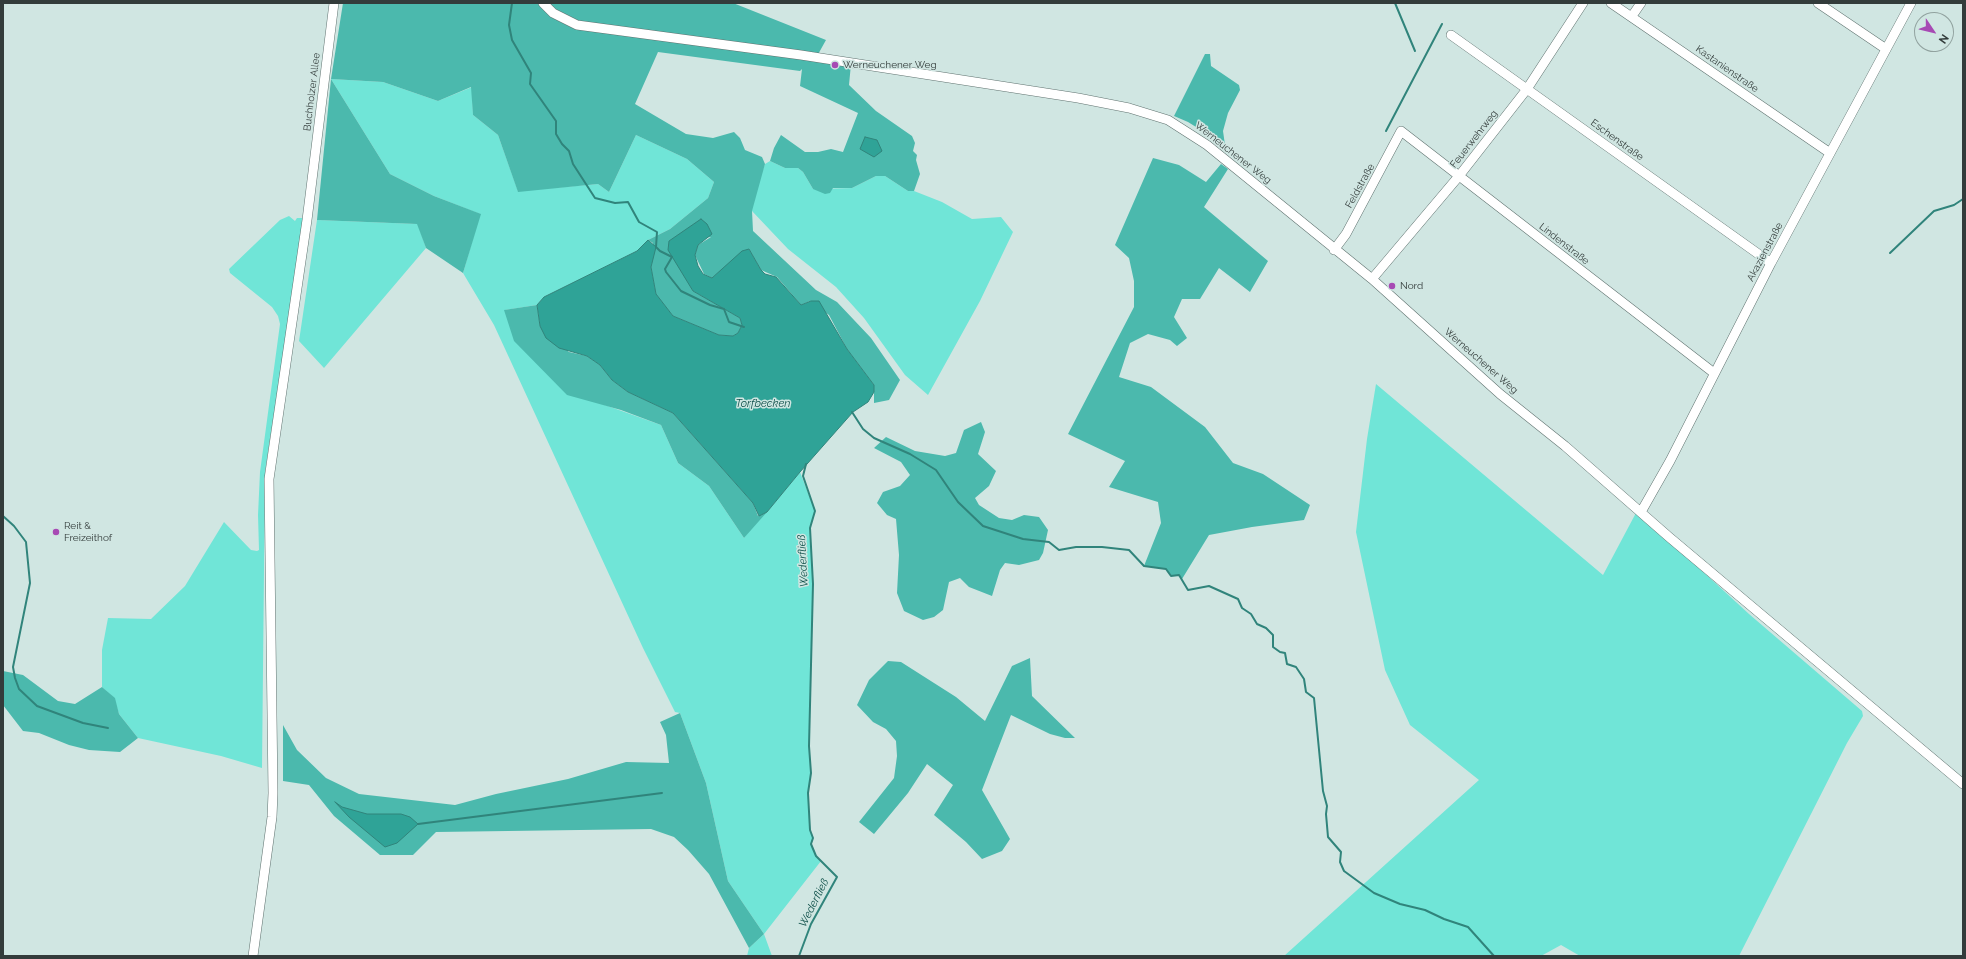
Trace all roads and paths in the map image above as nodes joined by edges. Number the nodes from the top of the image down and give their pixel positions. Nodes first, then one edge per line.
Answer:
1 (334, 3) edge
2 (543, 3) edge
3 (1583, 3) edge
4 (1611, 3) edge
5 (1641, 3) edge
6 (1818, 3) edge
7 (1911, 3) edge
8 (1632, 16) junction
9 (1450, 35) dead end
10 (1886, 49) junction
11 (1527, 89) junction
12 (1401, 131) joint
13 (1830, 153) junction
14 (1459, 176) junction
15 (1334, 250) junction
16 (1771, 263) junction
17 (1372, 279) junction
18 (1714, 373) junction
19 (1641, 512) junction
20 (1963, 784) edge
21 (253, 956) edge

1 - 21 street, Buchholzer Allee
2 - 15 street, Werneuchener Weg
3 - 11 street, Feuerwehrweg
4 - 8 street, Kastanienstraße
5 - 8 street
6 - 10 street
7 - 10 street, Akazienstraße
8 - 13 street, Kastanienstraße
9 - 11 street, Eschenstraße
10 - 13 street, Akazienstraße
11 - 14 street, Feuerwehrweg
11 - 16 street, Eschenstraße
12 - 14 street, Lindenstraße
12 - 15 street, Feldstraße
13 - 16 street, Akazienstraße
14 - 17 street, Feuerwehrweg
14 - 18 street, Lindenstraße
15 - 17 street, Werneuchener Weg
16 - 18 street, Akazienstraße
17 - 19 street, Werneuchener Weg
18 - 19 street, Akazienstraße
19 - 20 street, Werneuchener Weg

